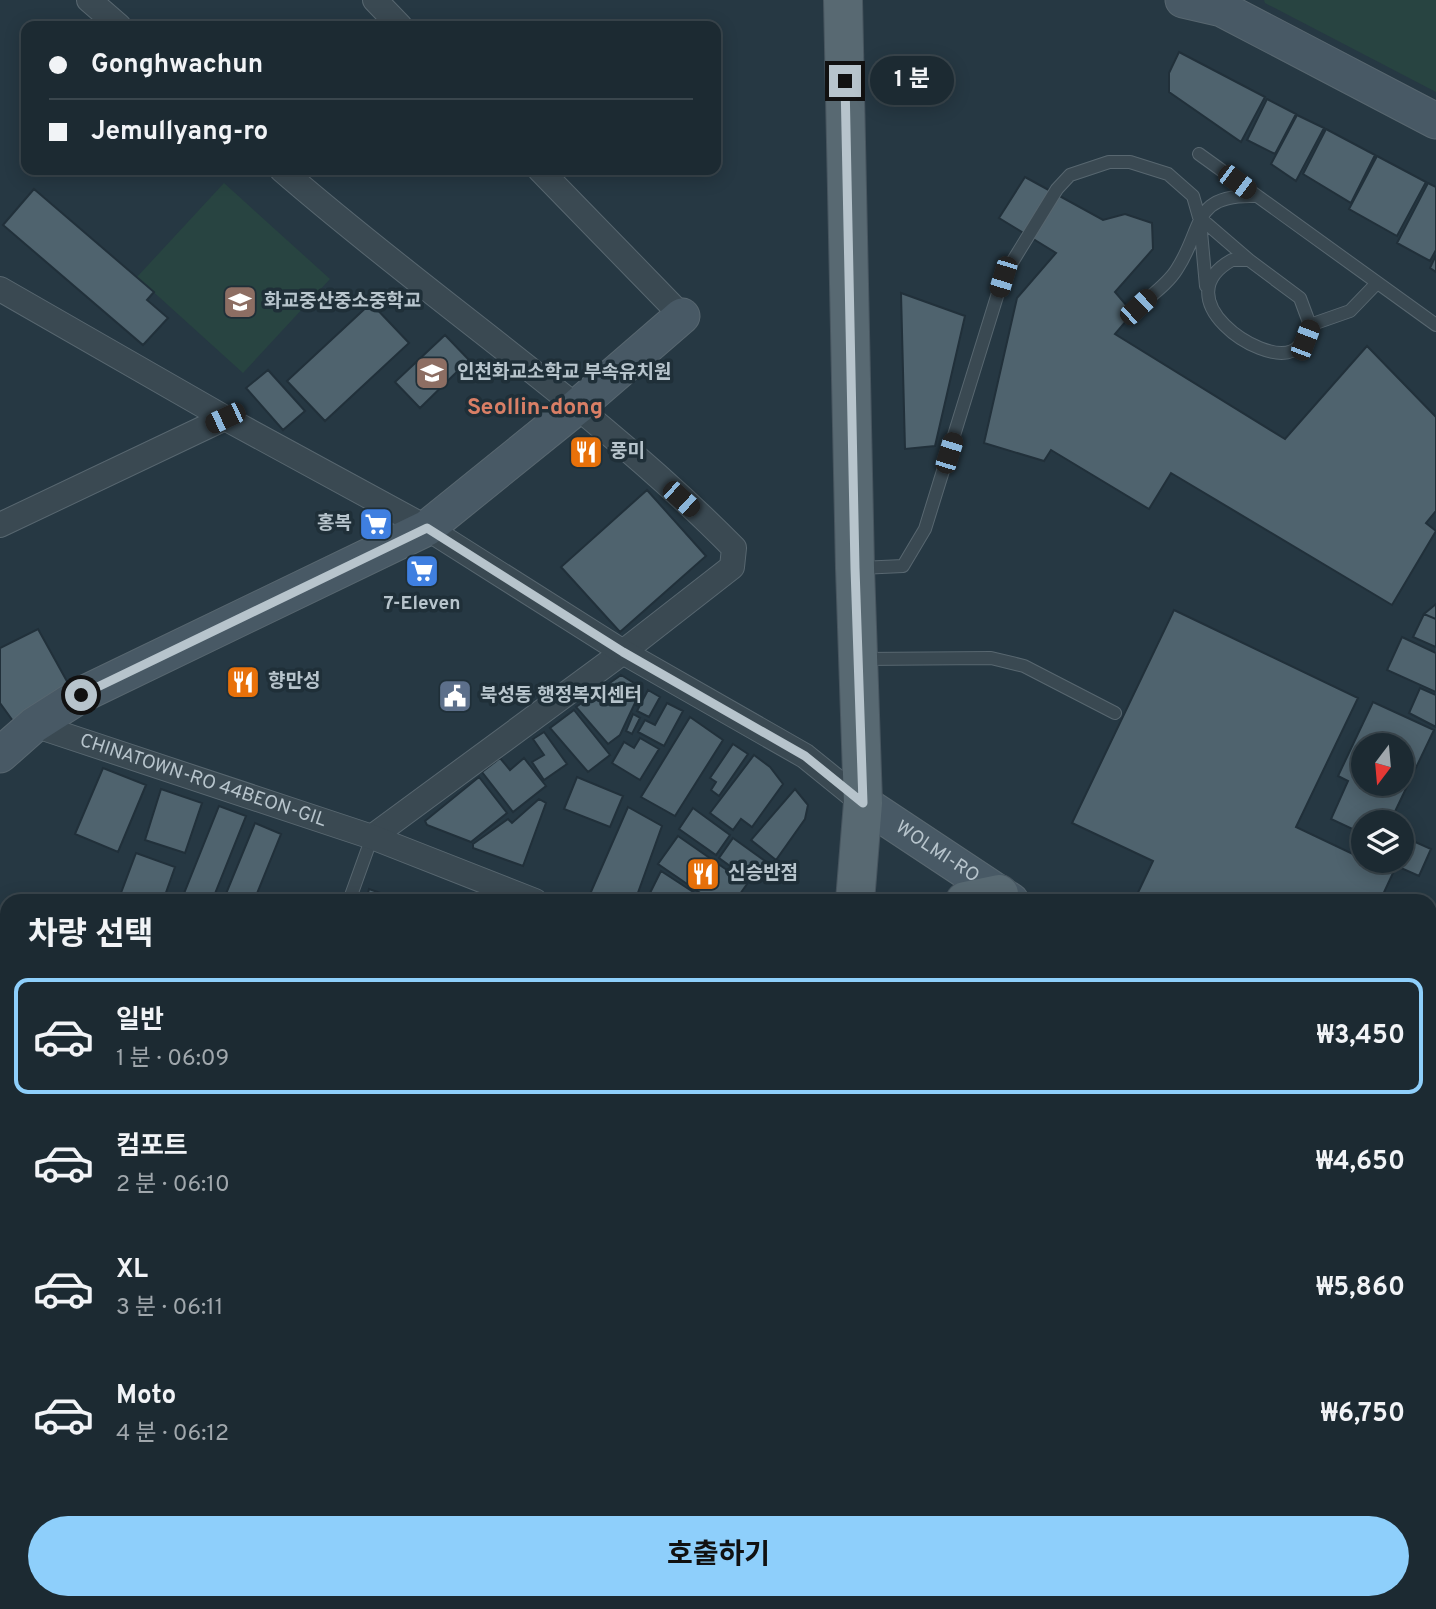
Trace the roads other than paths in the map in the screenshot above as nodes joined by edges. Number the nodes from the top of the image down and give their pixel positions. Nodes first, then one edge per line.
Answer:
1 (89, 0) edge
2 (375, 0) edge
3 (843, 0) edge
4 (1184, 0) edge
5 (1228, 5) edge
6 (113, 21) edge
7 (395, 21) edge
8 (1436, 121) edge
9 (1199, 154) dead end
10 (288, 175) edge
11 (545, 175) edge
12 (1256, 196) junction
13 (1199, 217) junction
14 (1250, 260) junction
15 (1377, 283) junction
16 (0, 289) edge
17 (1207, 293) junction
18 (1138, 307) dead end
19 (682, 316) joint
20 (1310, 325) junction
21 (1436, 326) edge
22 (578, 406) junction
23 (225, 418) junction
24 (0, 525) edge
25 (427, 528) junction
26 (855, 568) junction
27 (623, 652) junction
28 (857, 659) junction
29 (1115, 713) dead end
30 (34, 725) junction
31 (0, 755) edge
32 (863, 803) junction
33 (372, 837) junction
34 (352, 894) edge
35 (517, 894) edge
36 (856, 894) edge
37 (985, 894) edge

1 - 6 street
2 - 7 street
3 - 26 main road
4 - 5 street
5 - 8 street
9 - 12 lane
10 - 22 street
11 - 19 street
12 - 13 lane
12 - 15 lane
13 - 14 lane
13 - 17 lane
13 - 18 lane
13 - 26 lane
14 - 17 lane
14 - 20 lane
15 - 20 lane
15 - 21 lane
16 - 23 street
17 - 20 lane
19 - 22 street
22 - 25 street
22 - 27 street
23 - 24 street
23 - 25 street
25 - 27 street
25 - 30 street
26 - 28 main road
27 - 32 street
27 - 33 street
28 - 29 lane
28 - 32 main road
30 - 31 street
30 - 33 street, CHINATOWN-RO 44BEON-GIL
32 - 36 main road
32 - 37 street, WOLMI-RO
33 - 34 lane
33 - 35 street, CHINATOWN-RO 44BEON-GIL

